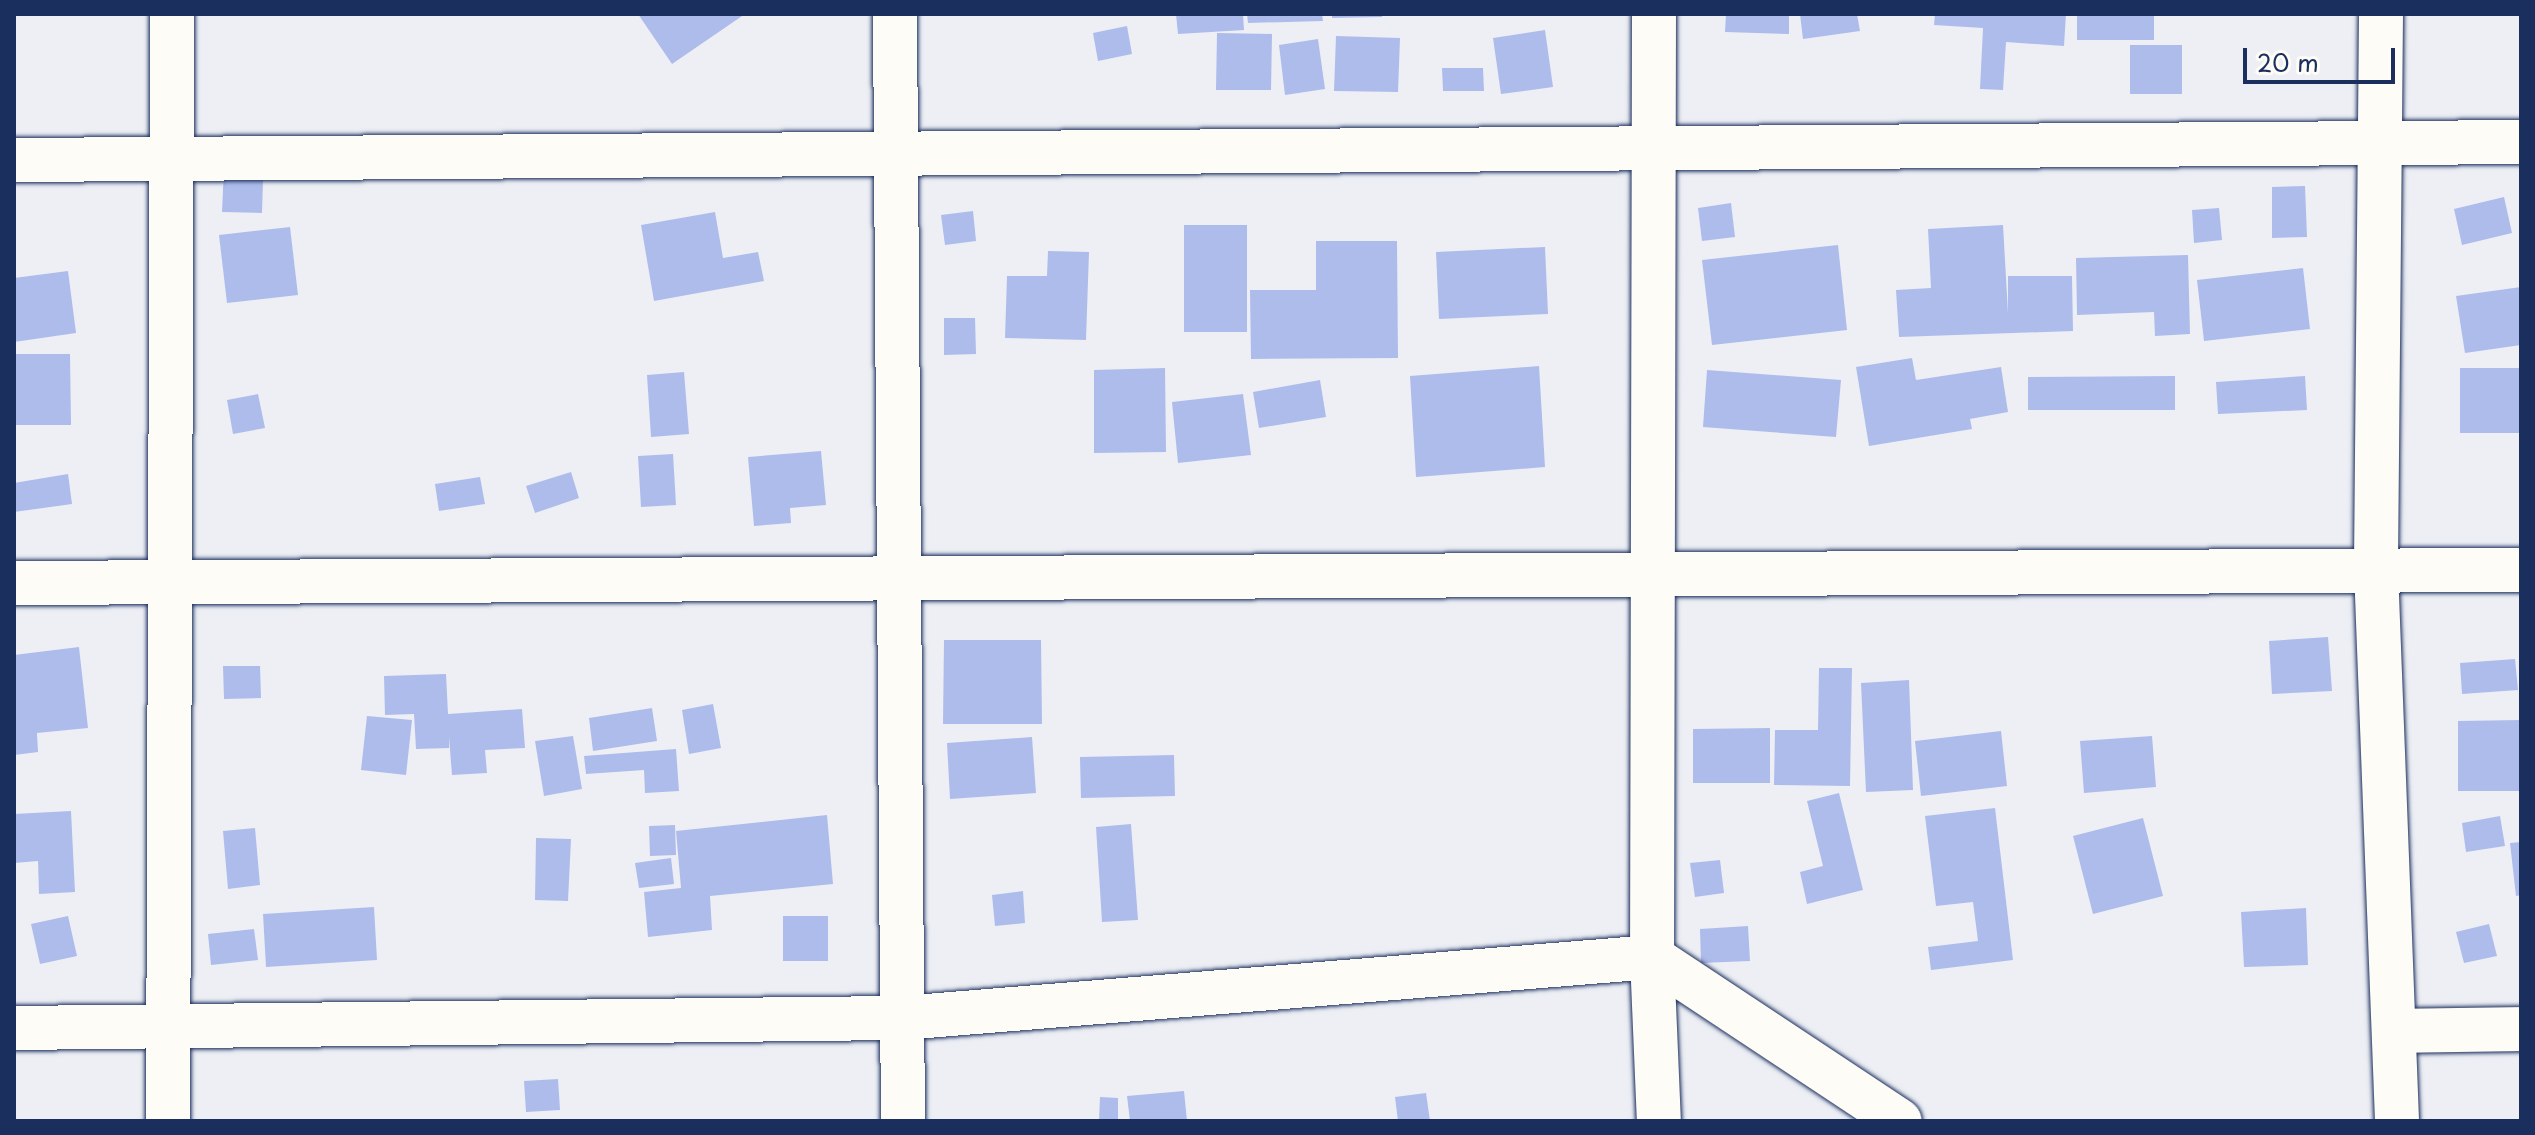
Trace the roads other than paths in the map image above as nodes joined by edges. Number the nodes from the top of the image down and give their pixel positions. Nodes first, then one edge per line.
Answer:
1 (172, 14) edge
2 (895, 14) edge
3 (1654, 14) edge
4 (2381, 14) edge
5 (2380, 140) junction
6 (2521, 142) edge
7 (895, 149) junction
8 (1654, 151) junction
9 (172, 157) junction
10 (14, 160) edge
11 (2376, 569) junction
12 (2521, 570) edge
13 (1652, 576) junction
14 (14, 583) edge
15 (172, 583) junction
16 (896, 583) junction
17 (1652, 957) junction
18 (902, 1018) junction
19 (14, 1028) edge
20 (168, 1029) junction
21 (2521, 1029) edge
22 (2394, 1031) junction
23 (168, 1121) edge
24 (903, 1121) edge
25 (1659, 1121) edge
26 (1900, 1121) edge
27 (2397, 1121) edge

1 - 9 street
2 - 7 street
3 - 8 street
4 - 5 street
5 - 6 street
5 - 8 street
5 - 11 street
7 - 8 street
7 - 9 street
7 - 16 street
8 - 13 street
9 - 10 street
9 - 15 street
11 - 12 street
11 - 13 street
11 - 22 street
13 - 16 street
13 - 17 street
14 - 15 street
15 - 16 street
15 - 20 street
16 - 18 street
17 - 18 street
17 - 25 street
17 - 26 street
18 - 20 street
18 - 24 street
19 - 20 street
20 - 23 street
21 - 22 street
22 - 27 street

